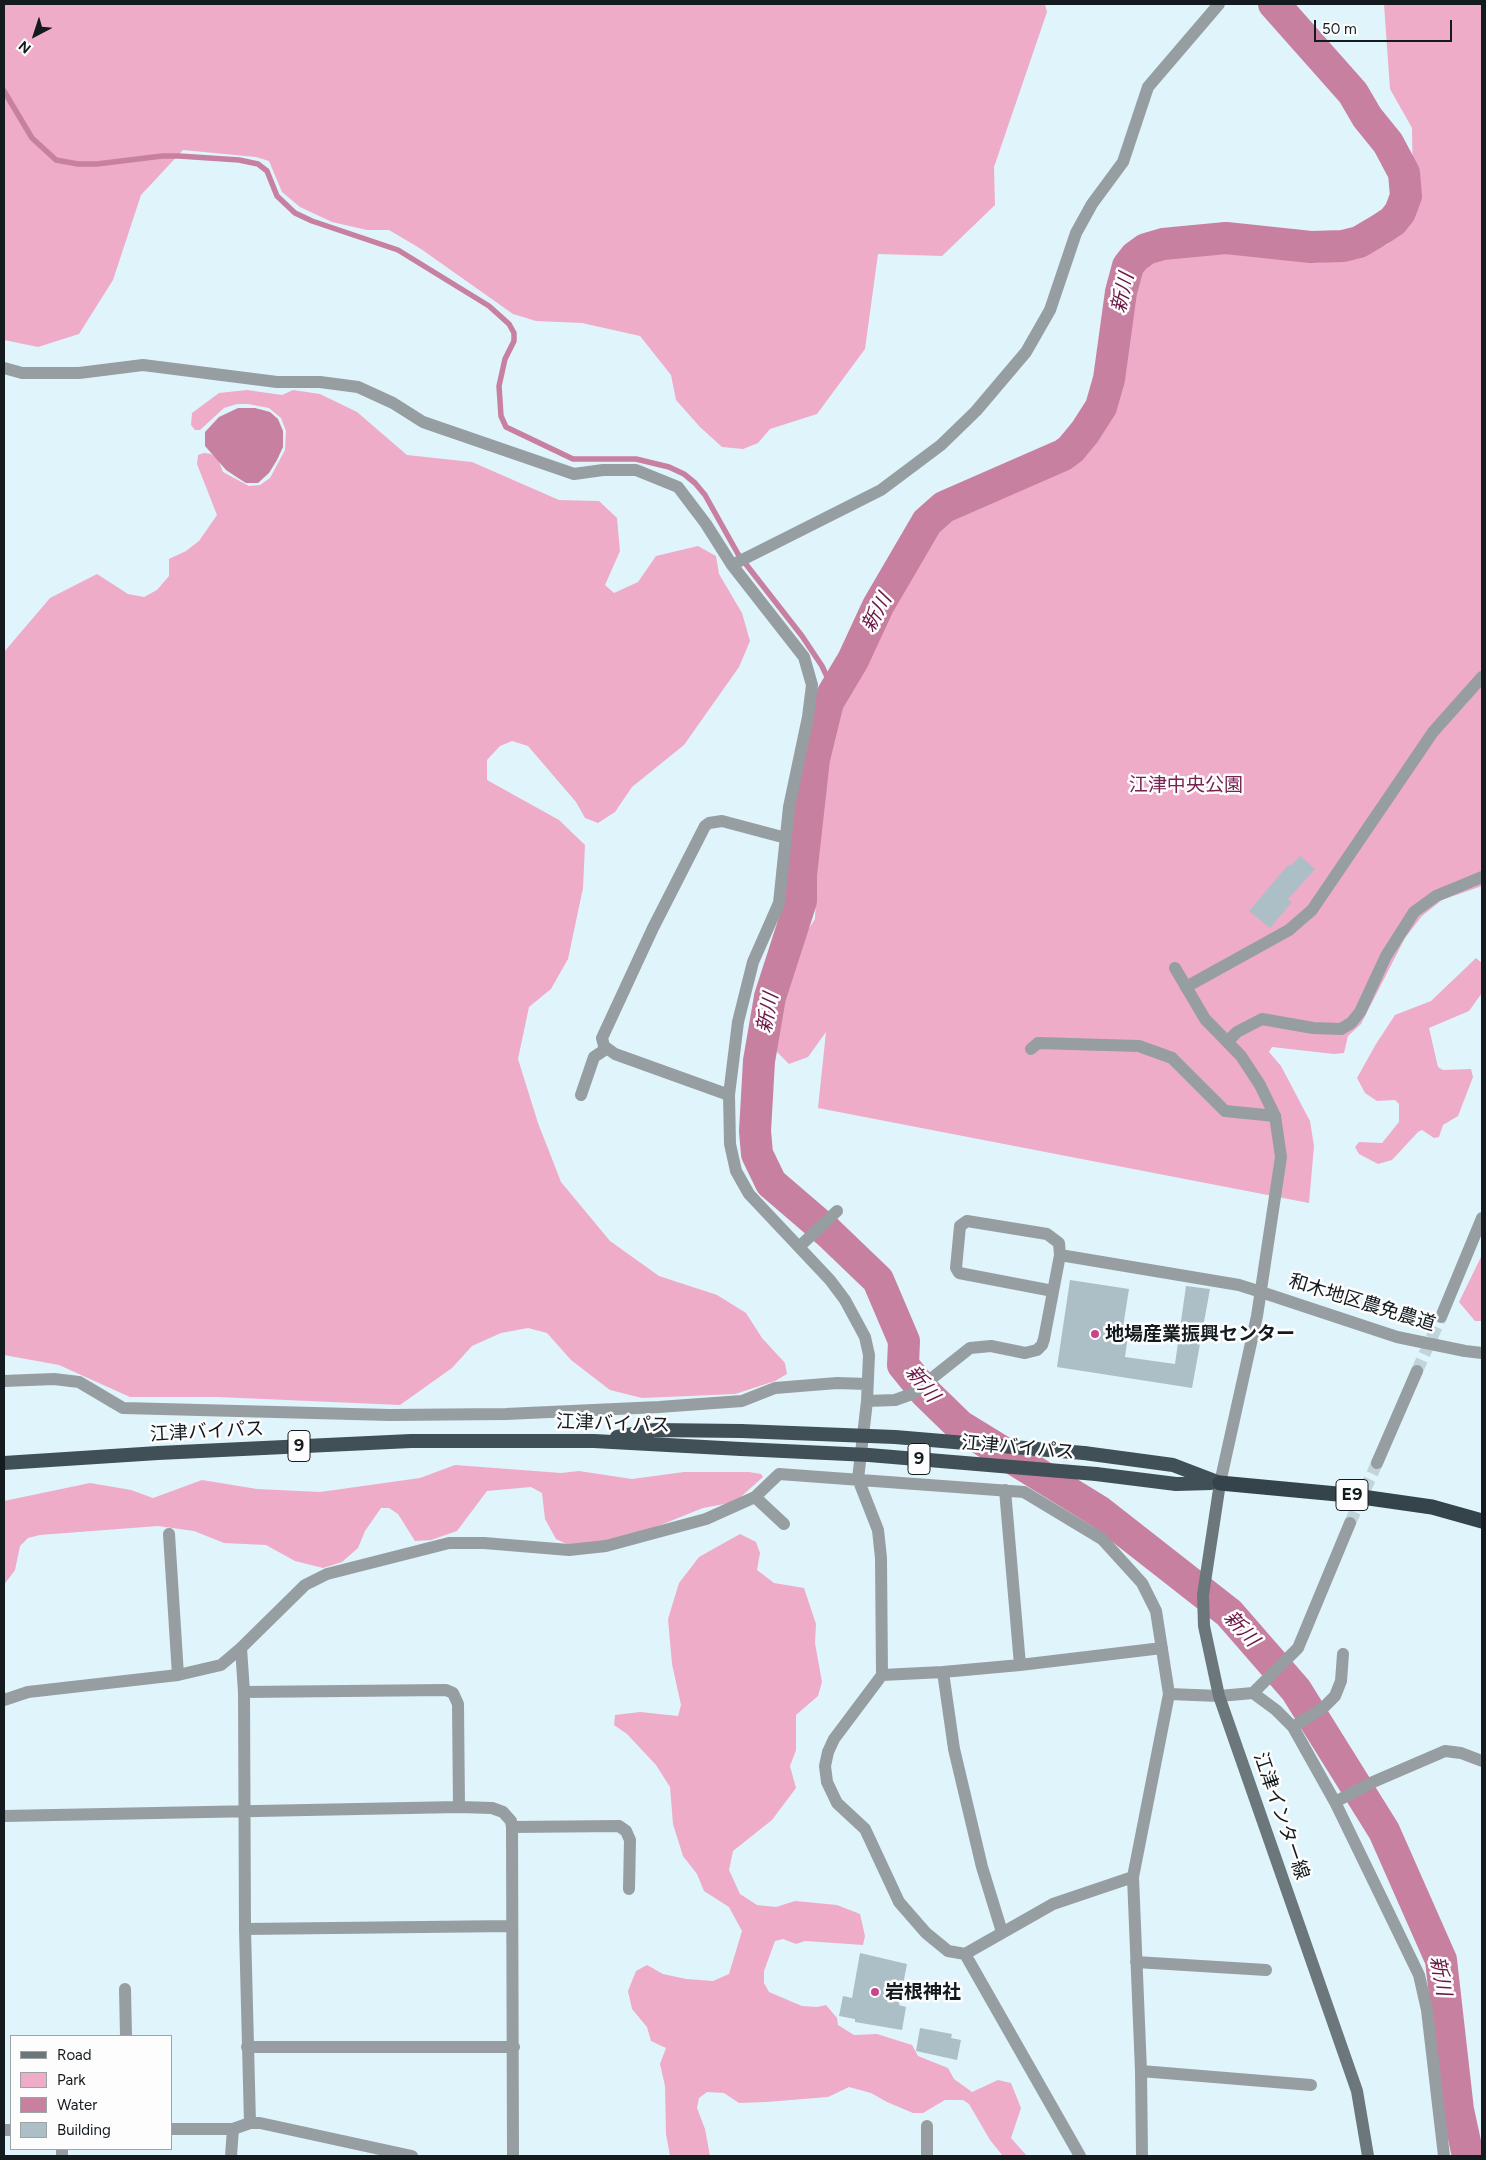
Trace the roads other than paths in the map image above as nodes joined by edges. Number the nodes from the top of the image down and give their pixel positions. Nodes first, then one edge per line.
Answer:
1 (1219, 4) edge
2 (4, 368) edge
3 (732, 565) junction
4 (1482, 677) edge
5 (786, 838) junction
6 (1482, 877) edge
7 (1174, 968) dead end
8 (1186, 987) junction
9 (1228, 1041) junction
10 (606, 1049) junction
11 (1031, 1049) dead end
12 (581, 1096) dead end
13 (729, 1096) junction
14 (1275, 1116) junction
15 (833, 1215) dead end
16 (1482, 1218) edge
17 (799, 1247) junction
18 (1060, 1255) junction
19 (1053, 1291) junction
20 (1260, 1292) junction
21 (1442, 1317) tunnel mouth
22 (1482, 1353) edge
23 (1417, 1371) tunnel mouth
24 (4, 1381) edge
25 (867, 1384) junction
26 (867, 1401) junction
27 (594, 1441) junction
28 (1377, 1463) tunnel mouth
29 (4, 1464) edge
30 (858, 1479) junction
31 (1220, 1482) junction
32 (1004, 1490) junction
33 (756, 1498) junction
34 (1482, 1521) edge
35 (1350, 1523) tunnel mouth
36 (784, 1524) dead end
37 (169, 1534) dead end
38 (241, 1648) junction
39 (1162, 1648) junction
40 (1343, 1654) dead end
41 (1020, 1665) junction
42 (943, 1672) junction
43 (178, 1674) junction
44 (882, 1675) junction
45 (244, 1692) junction
46 (1253, 1693) junction
47 (1168, 1694) junction
48 (1219, 1696) junction
49 (4, 1700) edge
50 (1295, 1726) junction
51 (1482, 1761) edge
52 (1338, 1801) junction
53 (459, 1808) junction
54 (244, 1812) junction
55 (4, 1816) edge
56 (512, 1827) junction
57 (1133, 1877) junction
58 (628, 1889) dead end
59 (512, 1926) junction
60 (245, 1930) junction
61 (1002, 1932) junction
62 (965, 1954) junction
63 (1136, 1962) junction
64 (1266, 1970) dead end
65 (125, 1988) dead end
66 (126, 2035) edge
67 (514, 2046) junction
68 (247, 2047) junction
69 (1141, 2071) junction
70 (1311, 2085) dead end
71 (250, 2123) junction
72 (927, 2126) dead end
73 (172, 2129) edge
74 (233, 2129) junction
75 (231, 2156) edge
76 (412, 2156) edge
77 (512, 2156) edge
78 (927, 2156) edge
79 (1080, 2156) edge
80 (1142, 2156) edge
81 (1368, 2156) edge
82 (1444, 2156) edge

1 - 3 street
2 - 3 street
3 - 5 street
4 - 8 street
5 - 10 street
5 - 13 street
6 - 9 street
7 - 8 street
8 - 9 street
9 - 14 street
10 - 12 street
10 - 13 street
11 - 14 street
13 - 17 street
14 - 20 street
15 - 17 street
16 - 21 street
17 - 25 street
18 - 19 street
18 - 19 street
18 - 20 street, 和木地区農免農道
19 - 26 street
20 - 22 street, 和木地区農免農道
20 - 31 street
23 - 28 street
24 - 25 street
25 - 26 street
26 - 30 street
27 - 29 highway, 江津バイパス / 9
27 - 31 highway, 江津バイパス / 9, bridge
27 - 31 highway, bridge
30 - 32 street
30 - 33 street
30 - 44 street
31 - 34 highway, E9
31 - 48 main road, 江津インター線
32 - 39 street
32 - 41 street
33 - 36 street
33 - 38 street
35 - 46 street
37 - 43 street
38 - 43 street
38 - 45 street
39 - 41 street
39 - 47 street
40 - 50 street
41 - 42 street
42 - 44 street
42 - 61 street
43 - 49 street
44 - 62 street
45 - 53 street
45 - 54 street
46 - 48 street
46 - 50 street
47 - 48 street
47 - 57 street
48 - 81 main road, 江津インター線
50 - 52 street
51 - 52 street
52 - 82 street
53 - 54 street
53 - 56 street
54 - 55 street
54 - 60 street
56 - 58 street
56 - 59 street
57 - 61 street
57 - 63 street
59 - 60 street
59 - 67 street
60 - 68 street
61 - 62 street
62 - 79 street
63 - 64 street
63 - 69 street
65 - 66 street
67 - 68 street
67 - 77 street
68 - 71 street
69 - 70 street
69 - 80 street
71 - 74 street
71 - 76 street
72 - 78 street
73 - 74 street
74 - 75 street

